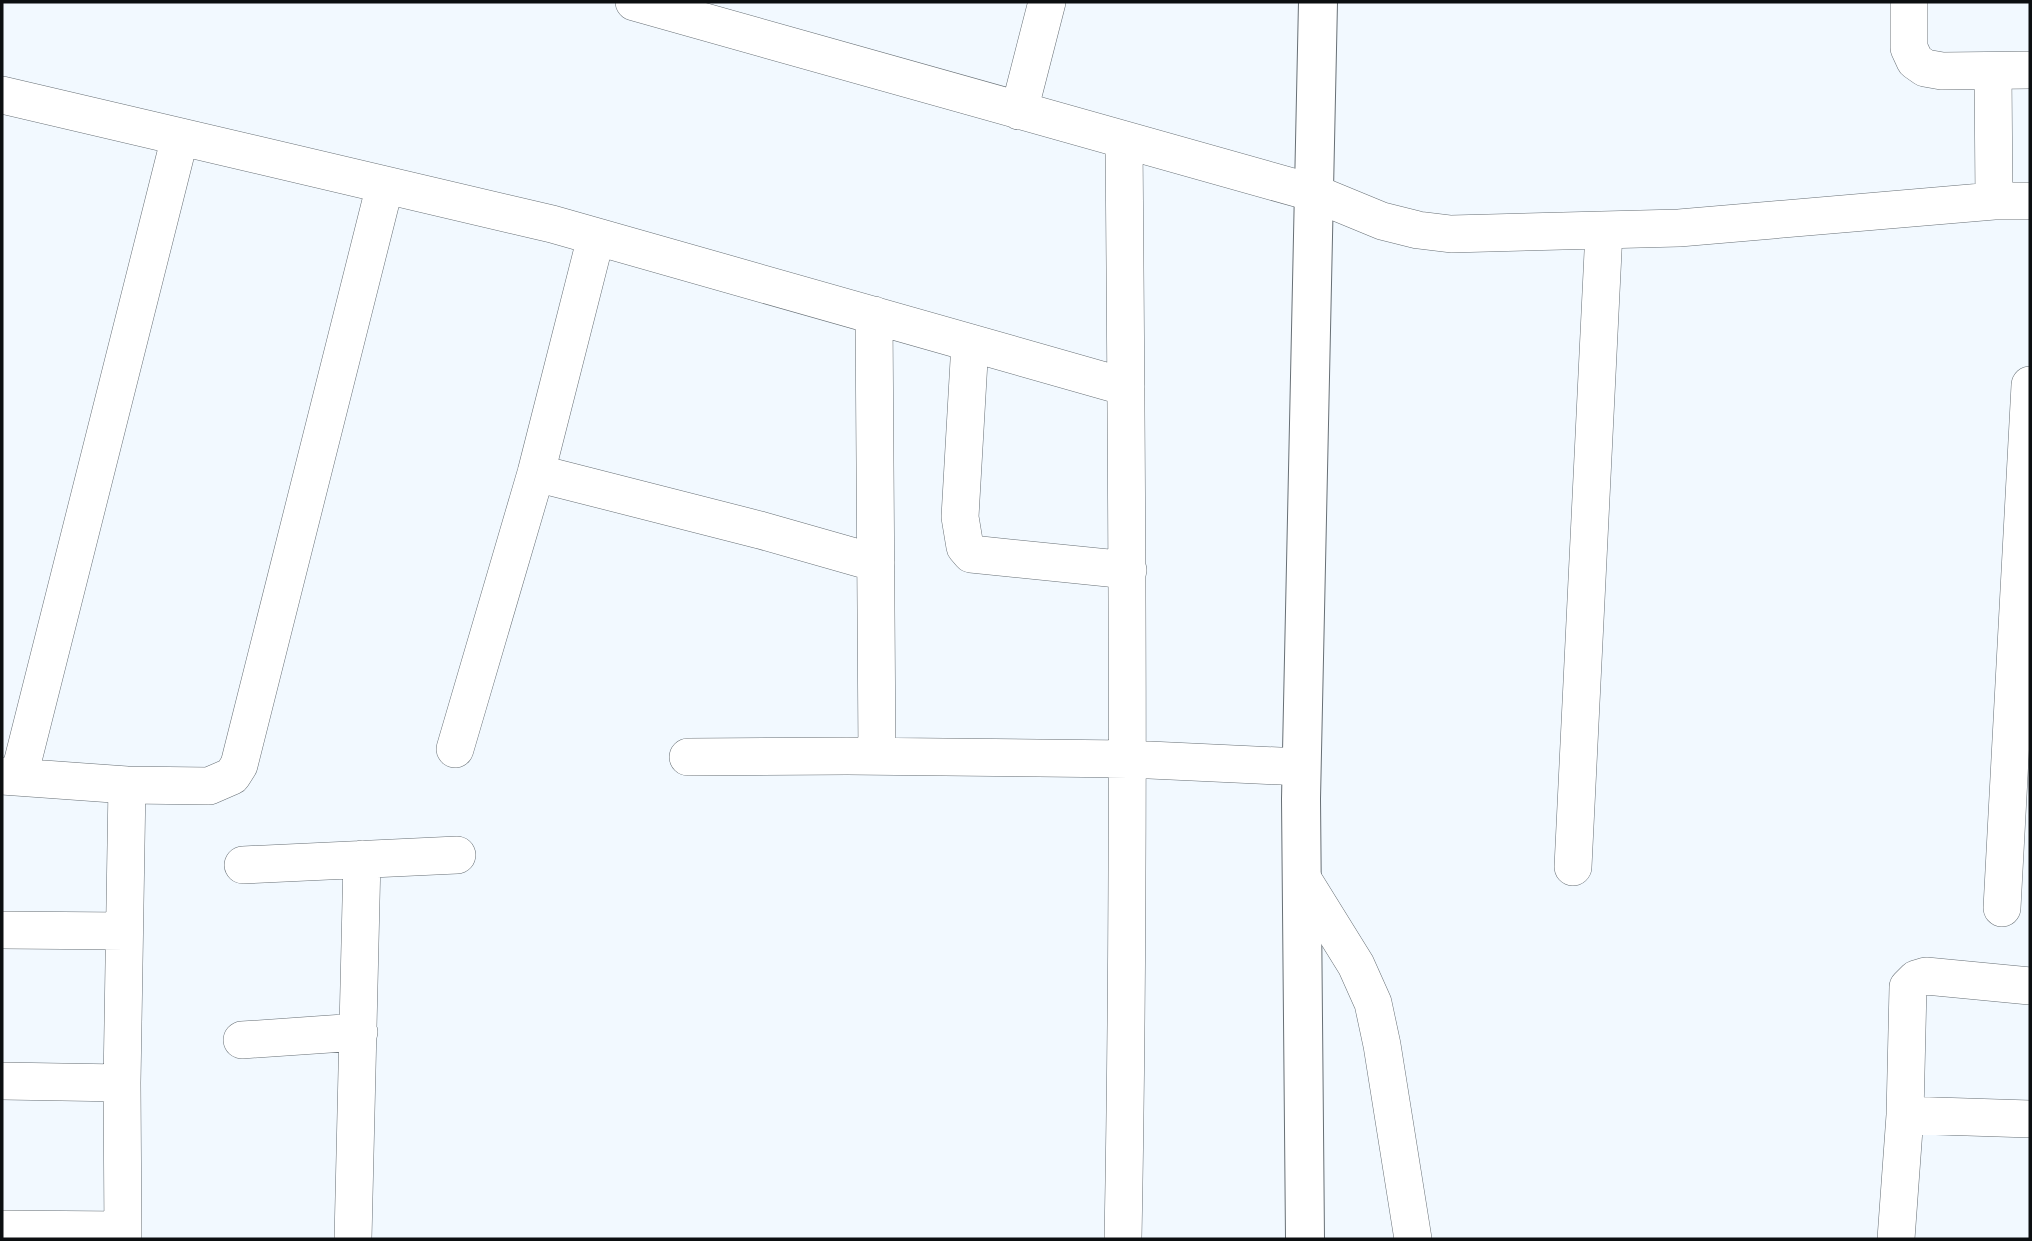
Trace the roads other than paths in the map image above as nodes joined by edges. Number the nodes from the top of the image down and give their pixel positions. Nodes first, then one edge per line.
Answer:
1 (634, 2) edge
2 (1047, 2) edge
3 (1318, 2) edge
4 (1909, 2) edge
5 (2030, 70) edge
6 (1993, 71) junction
7 (4, 103) edge
8 (1019, 111) junction
9 (180, 136) junction
10 (1124, 141) junction
11 (385, 185) junction
12 (1314, 193) junction
13 (1994, 201) junction
14 (2030, 201) edge
15 (1604, 231) junction
16 (596, 237) junction
17 (874, 315) junction
18 (970, 343) junction
19 (2030, 385) edge
20 (1126, 387) junction
21 (536, 473) junction
22 (876, 564) junction
23 (1128, 570) junction
24 (455, 749) dead end
25 (877, 756) junction
26 (688, 757) dead end
27 (1128, 759) junction
28 (1301, 767) junction
29 (10, 776) edge
30 (127, 785) junction
31 (457, 855) dead end
32 (362, 859) junction
33 (243, 865) dead end
34 (1573, 867) dead end
35 (1301, 878) junction
36 (2002, 908) dead end
37 (2, 930) edge
38 (124, 931) junction
39 (2030, 986) edge
40 (359, 1032) junction
41 (242, 1040) dead end
42 (2, 1081) edge
43 (122, 1083) junction
44 (1905, 1115) junction
45 (2030, 1119) edge
46 (2, 1228) edge
47 (123, 1235) edge
48 (353, 1239) edge
49 (1123, 1239) edge
50 (1305, 1239) edge
51 (1413, 1239) edge
52 (1896, 1239) edge

1 - 8 street
2 - 8 street
3 - 12 street
4 - 6 street
5 - 6 street
6 - 13 street
7 - 9 street
8 - 10 street
9 - 11 street
9 - 29 street
10 - 12 street
10 - 20 street
11 - 16 street
11 - 30 street
12 - 15 street
12 - 28 street
13 - 14 street
13 - 15 street
15 - 34 street
16 - 17 street
16 - 21 street
17 - 18 street
17 - 22 street
18 - 20 street
18 - 23 street
19 - 36 street
20 - 23 street
21 - 22 street
21 - 24 street
22 - 25 street
23 - 27 street
25 - 26 street
25 - 27 street
27 - 28 street
27 - 49 street
28 - 35 street
29 - 30 street
30 - 38 street
31 - 32 street
32 - 33 street
32 - 40 street
35 - 50 street
35 - 51 street
37 - 38 street
38 - 43 street
39 - 44 street
40 - 41 street
40 - 48 street
42 - 43 street
43 - 47 street
44 - 45 street
44 - 52 street
46 - 47 street

